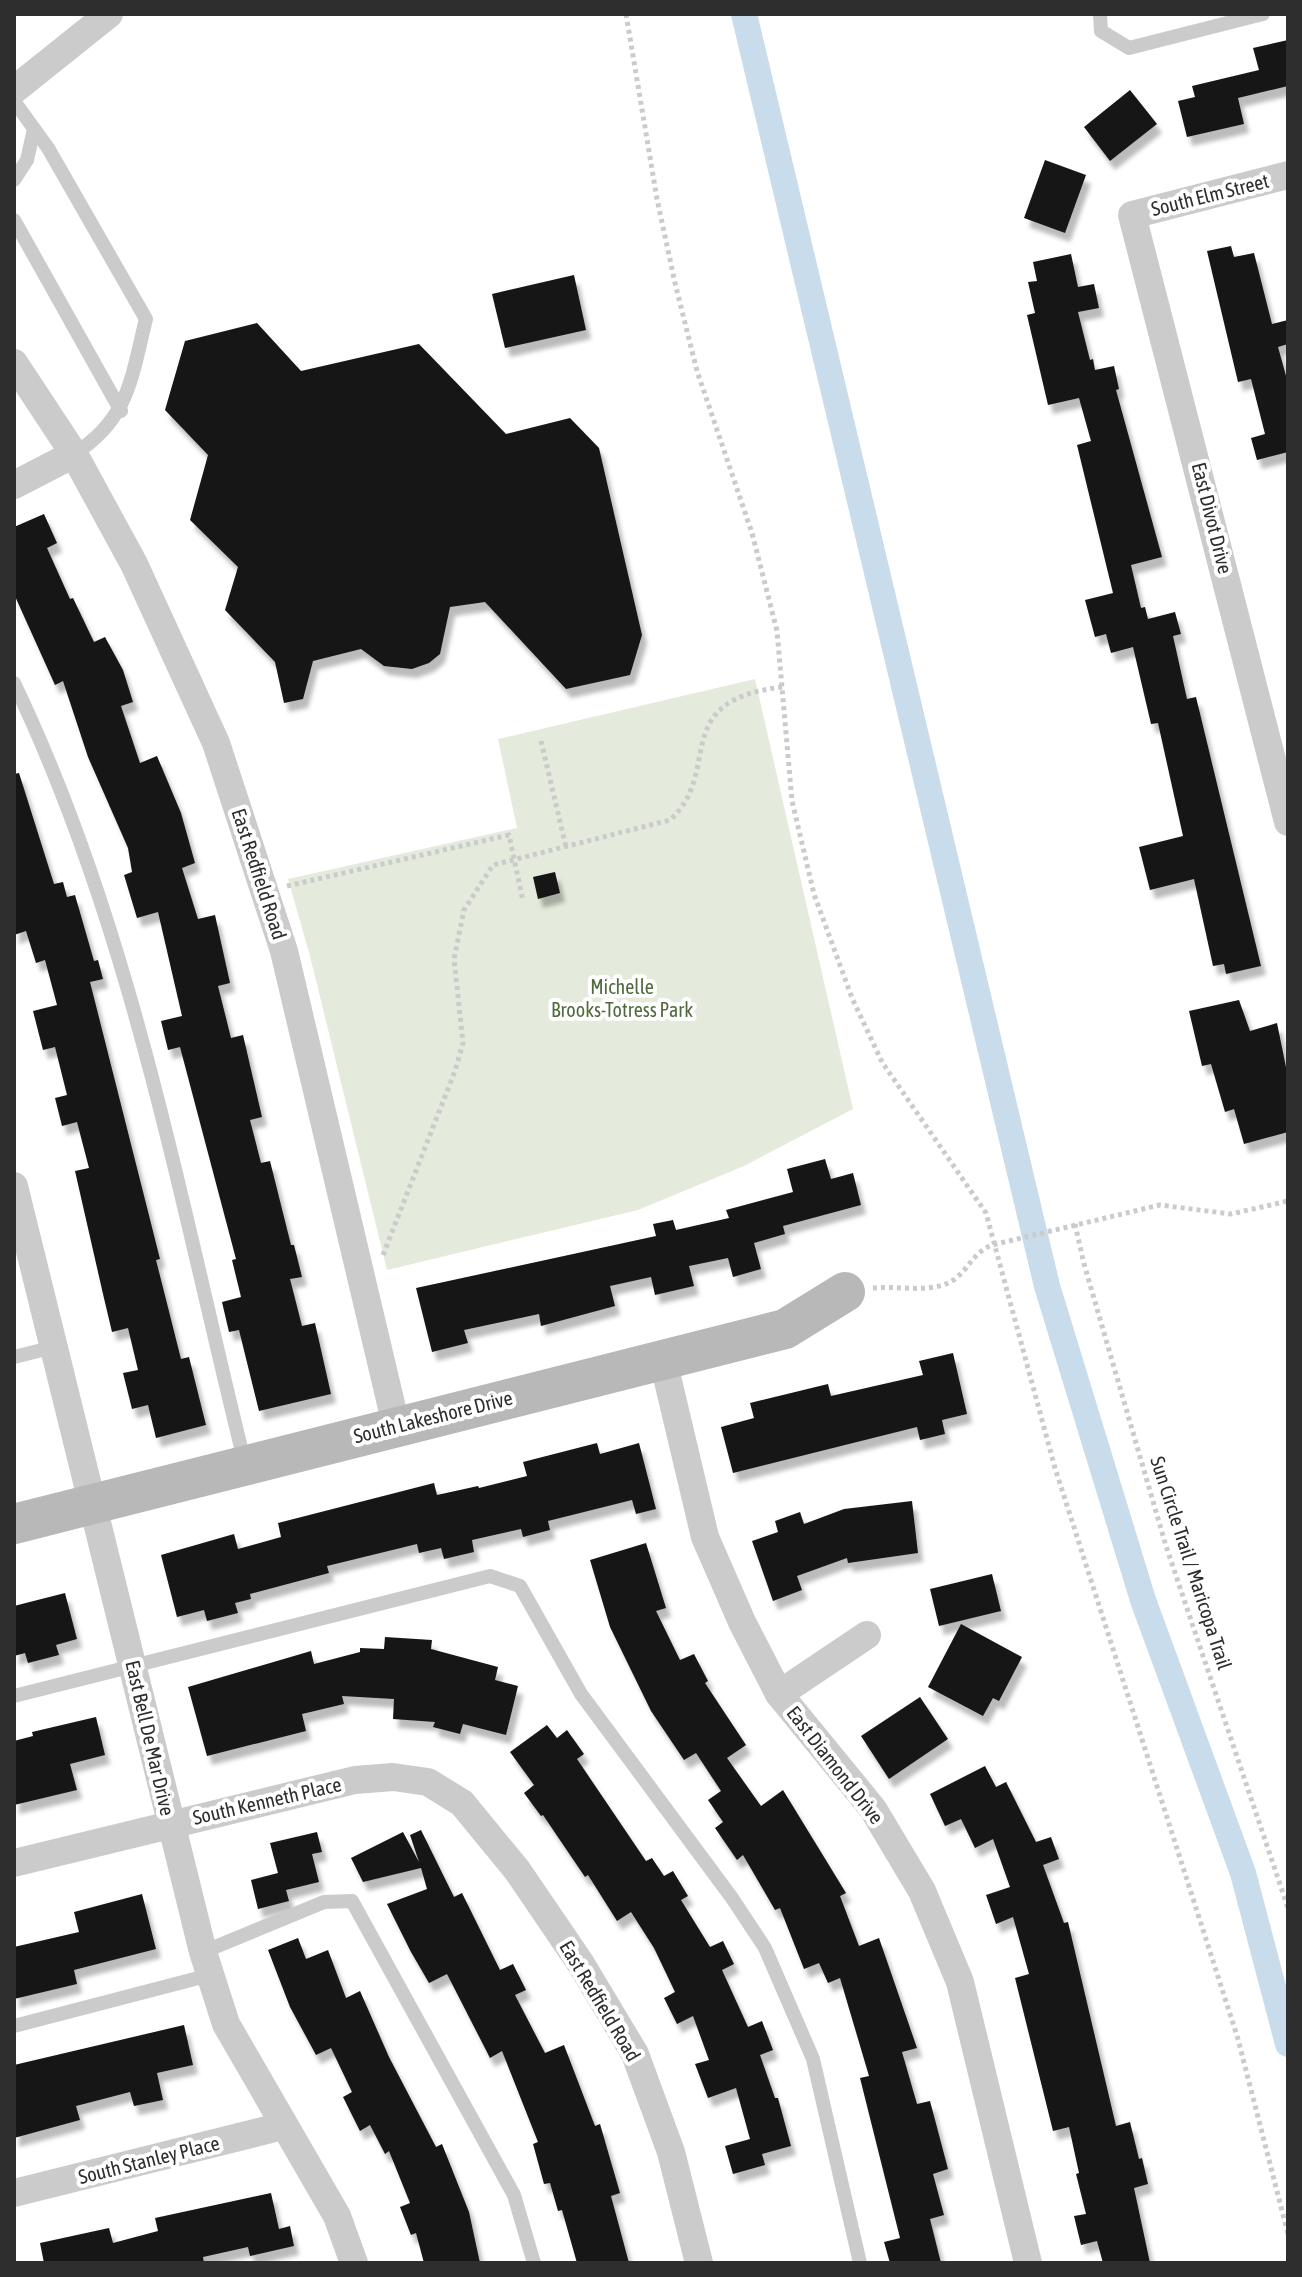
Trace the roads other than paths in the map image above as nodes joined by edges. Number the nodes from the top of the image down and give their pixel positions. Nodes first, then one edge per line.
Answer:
1 (109, 14) edge
2 (1100, 14) edge
3 (1263, 14) edge
4 (14, 90) edge
5 (14, 101) edge
6 (34, 129) junction
7 (1288, 176) edge
8 (14, 180) edge
9 (1132, 215) joint
10 (14, 220) edge
11 (14, 363) edge
12 (121, 411) junction
13 (74, 454) junction
14 (14, 485) edge
15 (14, 683) edge
16 (1288, 822) edge
17 (15, 1191) edge
18 (845, 1292) road end
19 (54, 1347) junction
20 (14, 1357) edge
21 (663, 1360) junction
22 (396, 1425) junction
23 (245, 1465) junction
24 (93, 1504) junction
25 (14, 1524) edge
26 (867, 1635) dead end
27 (133, 1667) junction
28 (779, 1694) junction
29 (14, 1696) edge
30 (428, 1782) joint
31 (170, 1824) junction
32 (14, 1863) edge
33 (206, 1963) junction
34 (14, 2026) edge
35 (283, 2126) junction
36 (14, 2193) edge
37 (349, 2261) edge
38 (534, 2263) edge
39 (699, 2263) edge
40 (860, 2263) edge
41 (1028, 2263) edge

1 - 4 street
2 - 3 lane
5 - 6 lane
6 - 8 lane
6 - 12 lane
7 - 9 street, South Elm Street
9 - 16 street, East Divot Drive
10 - 12 lane
11 - 13 street, East Redfield Road
12 - 13 lane
13 - 14 street
13 - 22 street, East Redfield Road
15 - 23 lane
17 - 19 street, East Bell De Mar Drive
18 - 21 street, South Lakeshore Drive
19 - 20 lane
19 - 24 street, East Bell De Mar Drive
21 - 22 street, South Lakeshore Drive
21 - 28 street, East Diamond Drive
22 - 23 street, South Lakeshore Drive
23 - 24 street, South Lakeshore Drive
24 - 25 street, South Lakeshore Drive
24 - 27 street, East Bell De Mar Drive
26 - 28 street
27 - 29 lane
27 - 31 street, East Bell De Mar Drive
27 - 40 lane
28 - 41 street, East Diamond Drive
30 - 31 street, South Kenneth Place
30 - 39 street, East Redfield Road
31 - 32 street, South Kenneth Place
31 - 33 street, East Bell De Mar Drive
33 - 34 lane
33 - 35 street, East Bell De Mar Drive
33 - 38 lane
35 - 36 street, South Stanley Place
35 - 37 street, East Bell De Mar Drive

